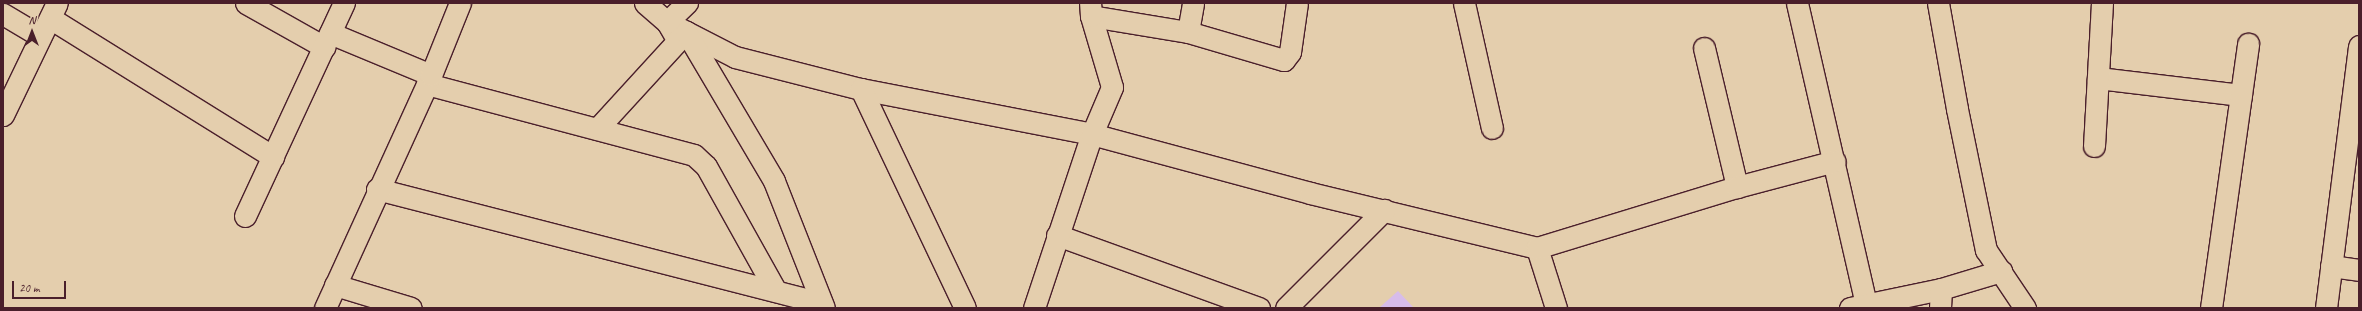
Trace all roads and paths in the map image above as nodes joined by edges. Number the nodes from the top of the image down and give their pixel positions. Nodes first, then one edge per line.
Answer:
1 (246, 3) edge
2 (344, 3) edge
3 (460, 3) edge
4 (645, 3) edge
5 (687, 3) edge
6 (1192, 3) edge
7 (1297, 3) edge
8 (1464, 3) edge
9 (1797, 3) edge
10 (1938, 3) edge
11 (2102, 3) edge
12 (1090, 10) edge
13 (53, 11) edge
14 (3, 14) edge
15 (667, 22) junction
16 (1188, 32) junction
17 (40, 36) junction
18 (327, 40) junction
19 (679, 40) junction
20 (2248, 44) dead end
21 (2359, 46) edge
22 (1704, 48) dead end
23 (2098, 78) junction
24 (429, 80) junction
25 (861, 89) junction
26 (2241, 95) junction
27 (3, 115) edge
28 (2355, 117) edge
29 (1492, 128) dead end
30 (597, 129) junction
31 (1092, 134) junction
32 (2094, 146) dead end
33 (273, 157) junction
34 (1835, 161) junction
35 (1737, 187) junction
36 (377, 189) junction
37 (1384, 210) junction
38 (245, 216) dead end
39 (1057, 235) junction
40 (1537, 248) junction
41 (2331, 266) junction
42 (2000, 270) junction
43 (2359, 270) edge
44 (335, 285) junction
45 (779, 293) junction
46 (1940, 299) edge
47 (820, 304) edge
48 (1858, 306) edge
49 (325, 308) edge
50 (411, 308) edge
51 (965, 308) edge
52 (1034, 308) edge
53 (1259, 308) edge
54 (1286, 308) edge
55 (1556, 308) edge
56 (2025, 308) edge
57 (2211, 308) edge
58 (2326, 308) edge

1 - 18 street
2 - 18 street
3 - 24 street
4 - 15 street
5 - 15 street
6 - 16 street
7 - 16 street
8 - 29 street
9 - 34 street
10 - 42 street
11 - 23 street
12 - 16 street
12 - 31 street
13 - 17 street
13 - 33 street
14 - 17 street
15 - 19 street
17 - 27 street
18 - 24 street
18 - 33 street
19 - 25 street
19 - 30 street
19 - 47 street
20 - 26 street
21 - 28 street
22 - 35 street
23 - 26 street
23 - 32 street
24 - 30 street
24 - 36 street
25 - 31 street
25 - 51 street
26 - 57 street
28 - 41 street
30 - 45 street
31 - 37 street
31 - 39 street
33 - 38 street
34 - 35 street
34 - 48 street
35 - 40 street
36 - 44 street
36 - 45 street
37 - 40 street
37 - 54 street
39 - 52 street
39 - 53 street
40 - 55 street
41 - 43 street
41 - 58 street
42 - 46 street
42 - 56 street
44 - 49 street
44 - 50 street
45 - 47 street
46 - 48 street

